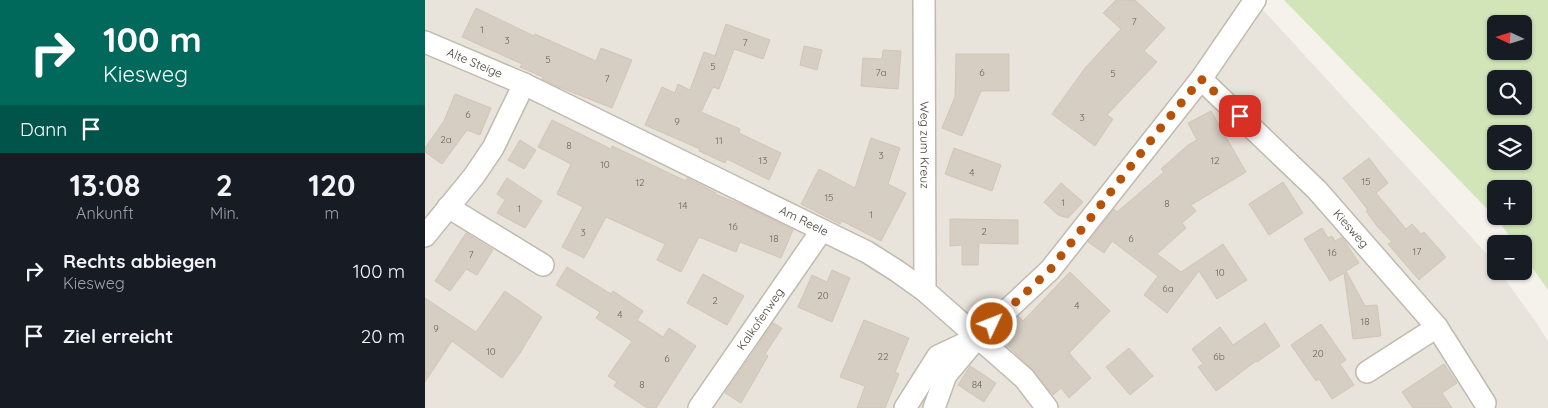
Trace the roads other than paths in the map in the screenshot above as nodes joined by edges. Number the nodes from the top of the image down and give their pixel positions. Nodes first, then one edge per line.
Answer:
1 (924, 0) edge
2 (1255, 0) edge
3 (426, 41) edge
4 (1201, 79) junction
5 (524, 84) junction
6 (448, 207) junction
7 (822, 230) junction
8 (425, 236) edge
9 (543, 265) dead end
10 (925, 291) junction
11 (1437, 327) junction
12 (977, 338) junction
13 (1367, 372) dead end
14 (1485, 403) dead end
15 (908, 404) edge
16 (699, 408) edge
17 (934, 408) edge
18 (1047, 408) edge

1 - 10 street, Weg zum Kreuz
2 - 4 street
3 - 5 street, Alte Steige
4 - 11 street, Kiesweg
4 - 12 street
5 - 6 street
5 - 7 street, Am Reele
6 - 8 street
6 - 9 street
7 - 10 street, Am Reele
7 - 16 street, Kalkofenweg
10 - 12 street, Am Reele
11 - 13 street
11 - 14 street, Kiesweg
12 - 15 street
12 - 17 street
12 - 18 street, Am Reele

